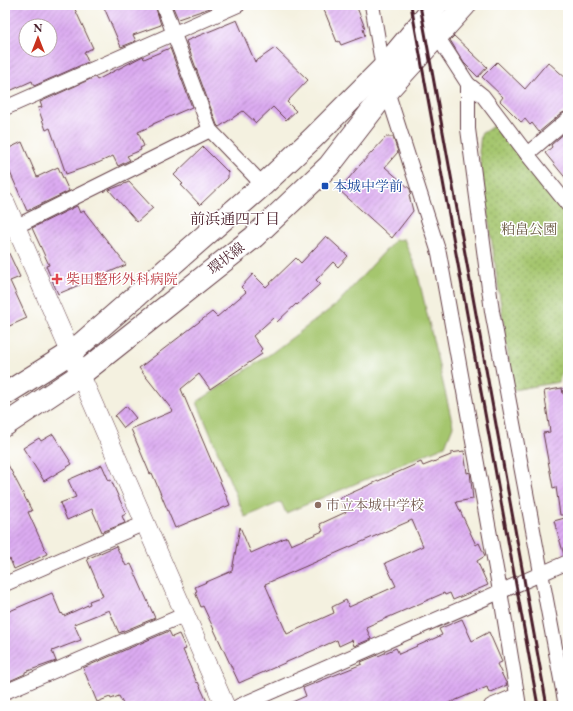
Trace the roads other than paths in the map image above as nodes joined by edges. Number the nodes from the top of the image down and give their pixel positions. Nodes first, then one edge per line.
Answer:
1 (162, 5) edge
2 (238, 5) edge
3 (372, 5) edge
4 (436, 5) edge
5 (465, 5) edge
6 (172, 33) junction
7 (437, 36) junction
8 (383, 68) junction
9 (468, 84) junction
10 (387, 91) junction
11 (5, 108) edge
12 (568, 119) edge
13 (210, 130) junction
14 (527, 154) junction
15 (263, 185) junction
16 (5, 202) edge
17 (568, 205) edge
18 (10, 229) edge
19 (72, 352) junction
20 (80, 375) junction
21 (5, 394) edge
22 (5, 425) edge
23 (144, 523) junction
24 (568, 562) edge
25 (541, 574) junction
26 (5, 584) edge
27 (500, 591) junction
28 (186, 614) junction
29 (5, 692) edge
30 (518, 700) edge
31 (225, 706) edge
32 (239, 706) edge
33 (491, 706) edge
34 (566, 706) edge

1 - 6 street
2 - 6 street
3 - 8 street
4 - 8 main road, 環状線
5 - 7 main road, 環状線
6 - 11 street
6 - 13 street
7 - 9 street
7 - 10 main road, 環状線
8 - 10 street
8 - 15 main road, 環状線
9 - 14 street
9 - 25 street
10 - 20 main road, 環状線
10 - 27 street
12 - 14 street
13 - 15 street
13 - 18 street
14 - 17 street
15 - 19 main road, 環状線
16 - 18 street
18 - 19 street
19 - 20 street
19 - 21 main road, 環状線
20 - 22 main road, 環状線
20 - 23 street
23 - 26 street
23 - 28 street
24 - 25 street
25 - 27 street
25 - 34 street
27 - 30 street
27 - 32 street
28 - 29 street
28 - 31 street
30 - 33 street

